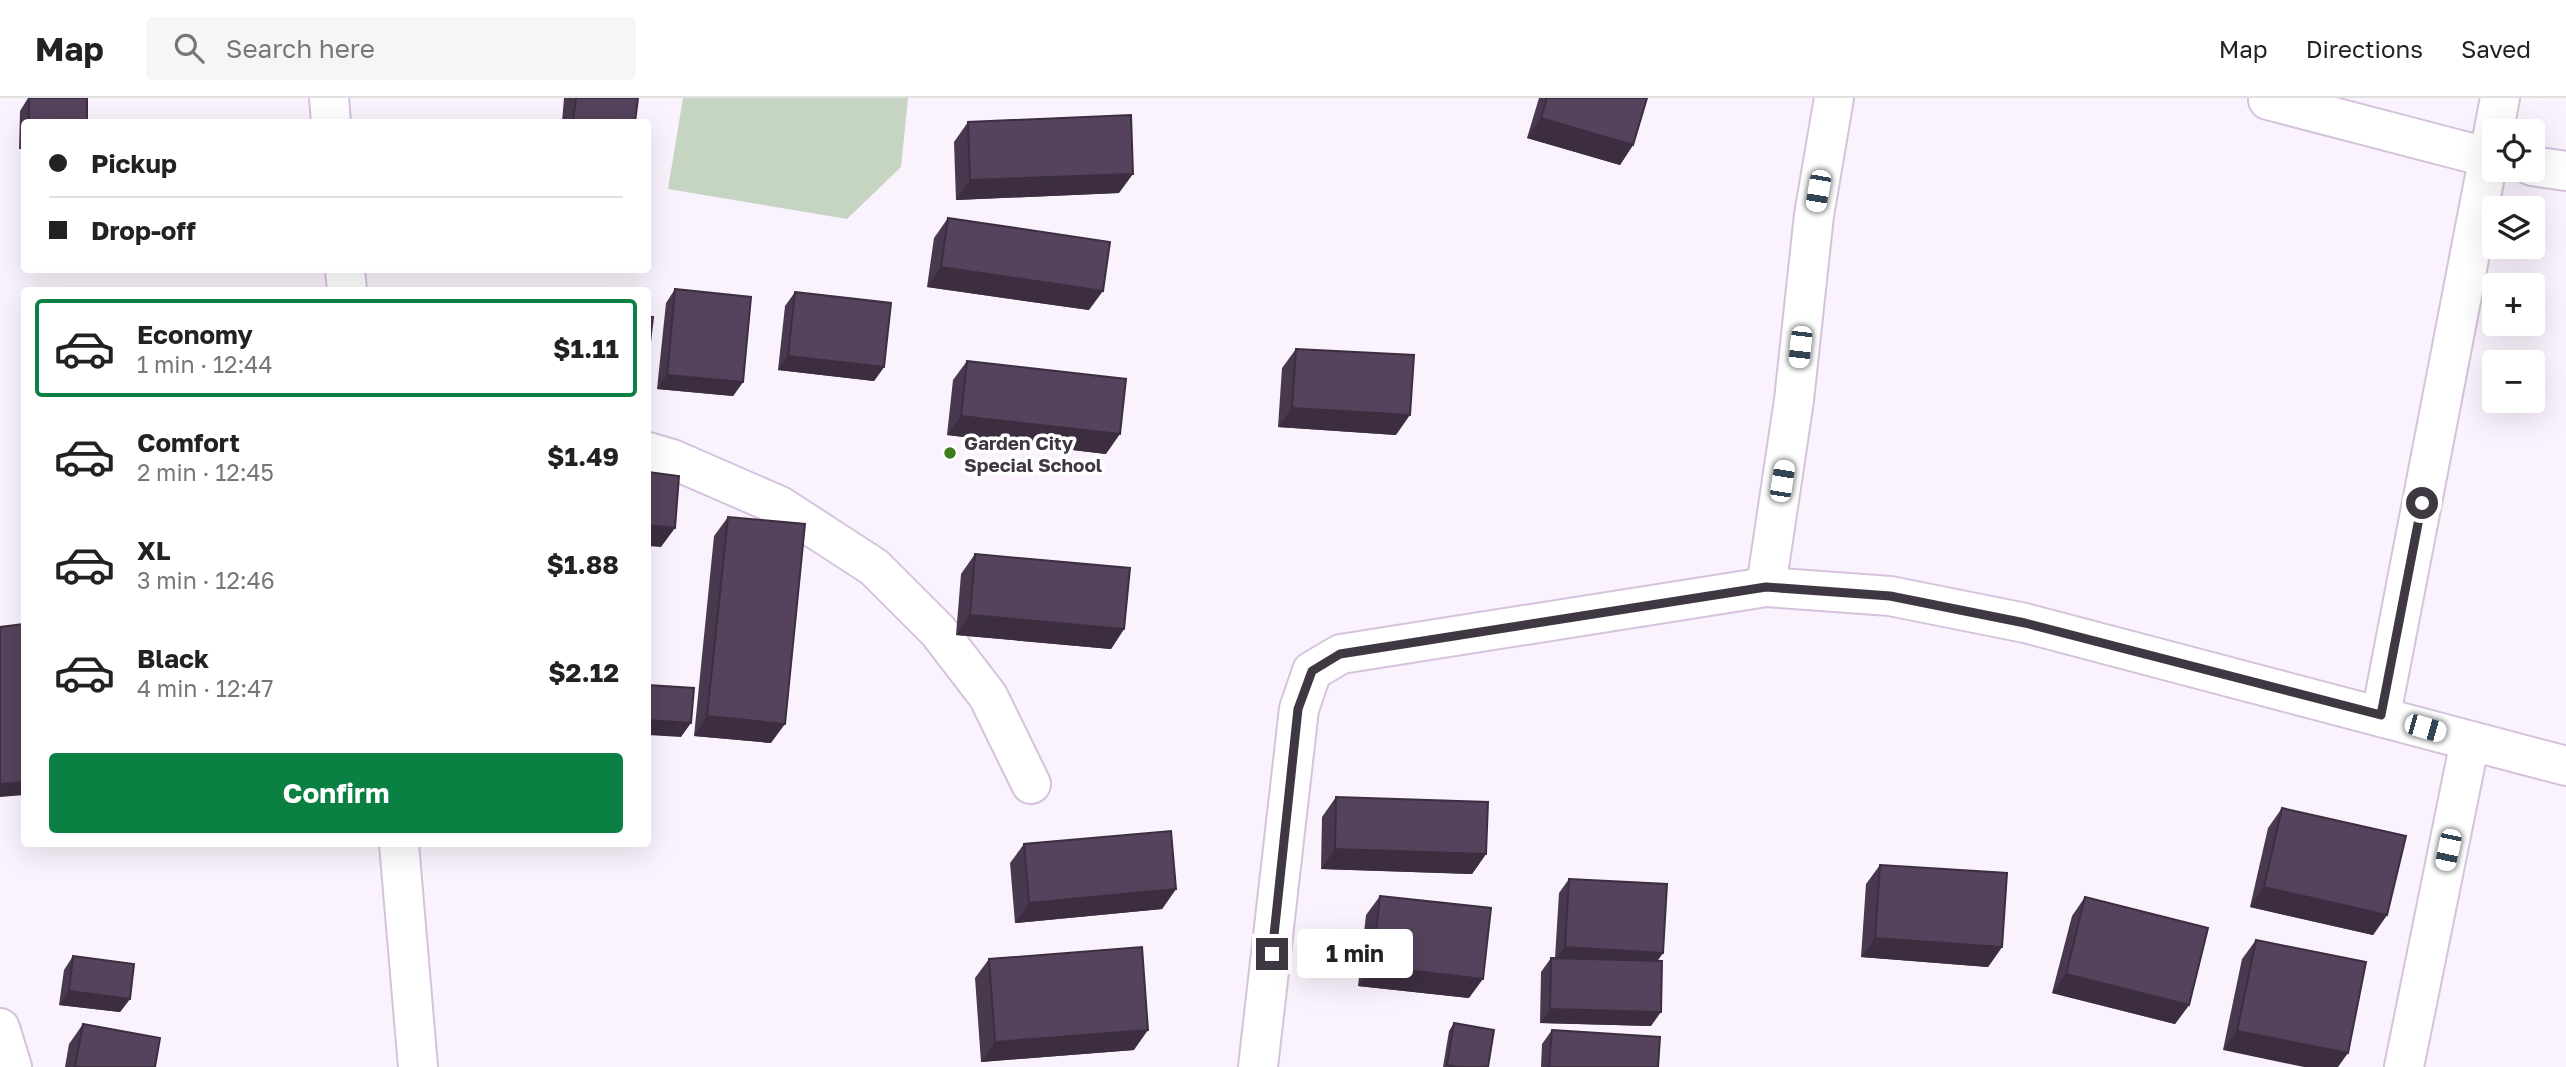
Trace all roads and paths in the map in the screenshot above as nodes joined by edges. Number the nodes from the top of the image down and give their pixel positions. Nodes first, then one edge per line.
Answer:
1 (329, 98) edge
2 (1834, 98) edge
3 (2500, 98) edge
4 (2268, 100) dead end
5 (331, 119) edge
6 (2497, 119) edge
7 (2482, 157) edge
8 (2545, 168) edge
9 (2566, 171) edge
10 (2485, 182) edge
11 (651, 453) edge
12 (1766, 587) junction
13 (2381, 715) junction
14 (2470, 741) junction
15 (2566, 766) edge
16 (1031, 784) dead end
17 (399, 847) edge
18 (0, 1028) edge
19 (12, 1067) edge
20 (418, 1067) edge
21 (1258, 1067) edge
22 (2404, 1067) edge

1 - 5 street
2 - 12 street
3 - 6 street
4 - 7 street
8 - 9 street
10 - 13 street
11 - 16 street
12 - 13 street
12 - 21 street
13 - 14 street
14 - 15 street
14 - 22 street
17 - 20 street
18 - 19 street

